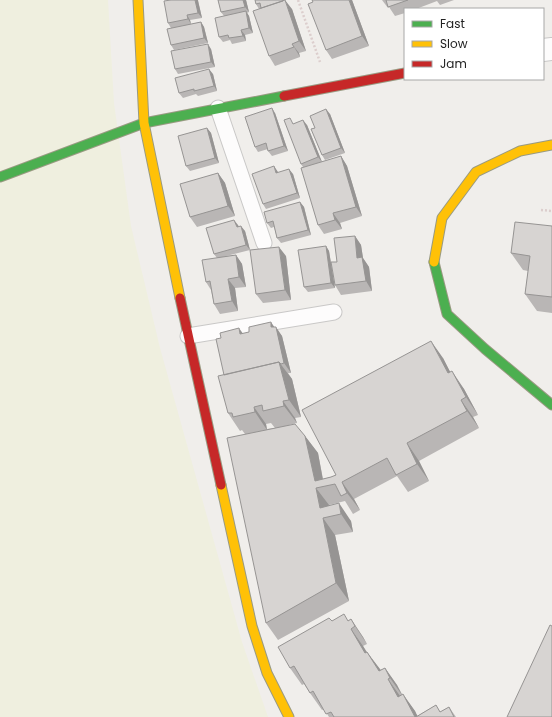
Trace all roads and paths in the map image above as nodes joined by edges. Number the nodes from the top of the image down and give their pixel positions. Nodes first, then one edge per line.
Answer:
1 (138, 0) edge
2 (298, 0) edge
3 (316, 50) dead end
4 (404, 73) edge
5 (218, 108) junction
6 (144, 123) junction
7 (552, 145) edge
8 (0, 177) edge
9 (541, 210) dead end
10 (552, 212) edge
11 (264, 243) dead end
12 (334, 312) dead end
13 (188, 336) junction
14 (552, 405) edge
15 (289, 717) edge

1 - 6 street
2 - 3 path
4 - 5 street
5 - 6 street
5 - 11 lane
6 - 8 street
6 - 13 street
7 - 14 street
9 - 10 path
12 - 13 lane
13 - 15 street

